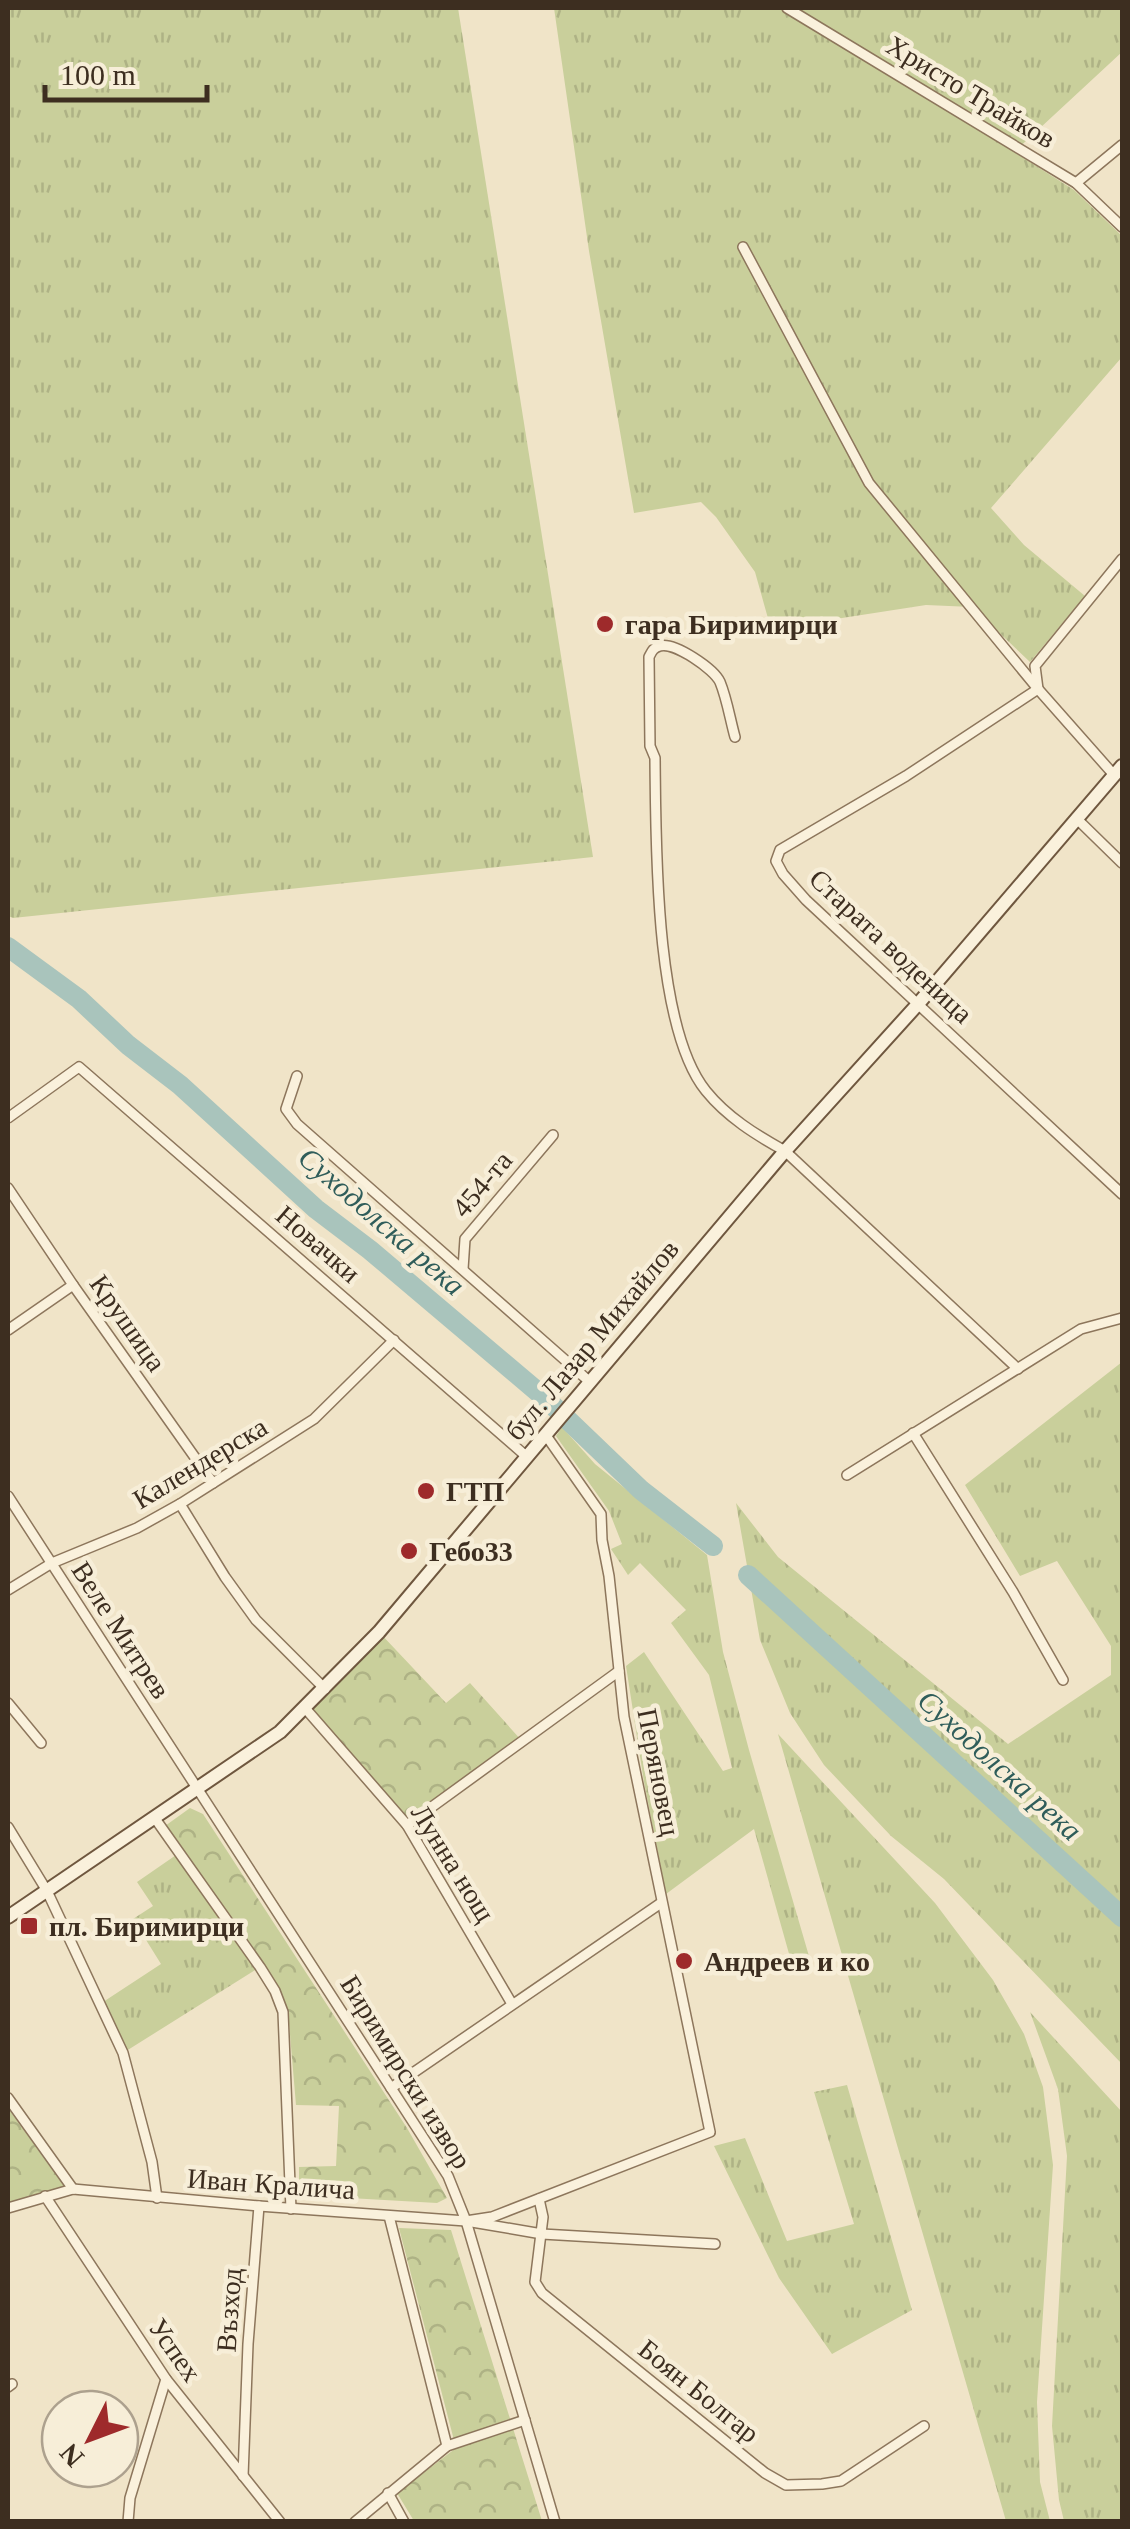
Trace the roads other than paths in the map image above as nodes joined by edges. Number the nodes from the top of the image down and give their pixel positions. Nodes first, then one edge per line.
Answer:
1 (787, 8) edge
2 (1122, 145) edge
3 (1076, 183) junction
4 (1122, 227) edge
5 (743, 246) dead end
6 (1122, 559) edge
7 (1038, 689) junction
8 (735, 737) dead end
9 (1118, 770) edge
10 (1076, 818) junction
11 (1120, 857) edge
12 (918, 1004) junction
13 (297, 1076) dead end
14 (8, 1118) edge
15 (552, 1135) dead end
16 (786, 1151) junction
17 (8, 1188) edge
18 (1122, 1194) edge
19 (463, 1269) junction
20 (72, 1284) junction
21 (1122, 1318) edge
22 (8, 1330) edge
23 (394, 1340) junction
24 (1018, 1369) junction
25 (590, 1382) junction
26 (547, 1432) junction
27 (912, 1433) junction
28 (526, 1456) junction
29 (847, 1475) dead end
30 (213, 1483) junction
31 (8, 1496) edge
32 (180, 1504) junction
33 (52, 1563) junction
34 (8, 1590) edge
35 (619, 1671) junction
36 (1062, 1680) dead end
37 (326, 1688) junction
38 (8, 1703) edge
39 (305, 1708) junction
40 (41, 1743) dead end
41 (196, 1788) junction
42 (154, 1817) junction
43 (406, 1825) junction
44 (8, 1826) edge
45 (46, 1891) junction
46 (662, 1903) junction
47 (8, 1917) edge
48 (512, 2004) junction
49 (391, 2088) junction
50 (8, 2098) edge
51 (710, 2132) joint
52 (74, 2189) junction
53 (45, 2196) junction
54 (157, 2198) junction
55 (539, 2198) junction
56 (259, 2206) junction
57 (8, 2208) edge
58 (291, 2209) junction
59 (388, 2216) junction
60 (466, 2222) junction
61 (542, 2234) junction
62 (715, 2244) dead end
63 (166, 2379) junction
64 (525, 2420) junction
65 (924, 2426) dead end
66 (448, 2446) junction
67 (243, 2476) junction
68 (388, 2493) junction
69 (128, 2522) edge
70 (280, 2522) edge
71 (355, 2522) edge
72 (404, 2522) edge
73 (555, 2522) edge

1 - 3 street, Христо Трайков
2 - 3 street
3 - 4 street, Христо Трайков
5 - 7 street
6 - 7 street
7 - 9 street
7 - 12 street, Старата воденица
8 - 16 street
9 - 10 street, бул. Лазар Михайлов
10 - 11 street
10 - 12 street, бул. Лазар Михайлов
12 - 16 street, бул. Лазар Михайлов
12 - 18 street, Старата воденица
13 - 19 street
14 - 23 street, Новачки
15 - 19 street, 454-та
16 - 24 street
16 - 25 street, бул. Лазар Михайлов
17 - 20 street, Крушица
19 - 25 street
20 - 22 street
20 - 30 street, Крушица
21 - 24 street
23 - 28 street, Новачки
23 - 30 street, Календерска
24 - 27 street
25 - 26 street, бул. Лазар Михайлов
26 - 28 street, бул. Лазар Михайлов
26 - 35 street, Перяновец
27 - 29 street
27 - 36 street
28 - 37 street, бул. Лазар Михайлов
30 - 32 street, Календерска
31 - 33 street, Веле Митрев
32 - 33 street, Календерска
32 - 37 street
33 - 34 street, Календерска
33 - 41 street, Веле Митрев
35 - 43 street
35 - 46 street, Перяновец
37 - 39 street, бул. Лазар Михайлов
38 - 40 street
39 - 41 street, бул. Лазар Михайлов
39 - 43 street, Лунна нощ
41 - 42 street, бул. Лазар Михайлов
41 - 49 street, Биримирски извор
42 - 45 street, бул. Лазар Михайлов
42 - 58 street
43 - 48 street, Лунна нощ
44 - 45 street
45 - 47 street, бул. Лазар Михайлов
45 - 54 street
46 - 48 street
46 - 51 street, Перяновец
48 - 49 street
49 - 60 street, Биримирски извор
50 - 52 street
51 - 55 street, Иван Кралича
52 - 53 street, Иван Кралича
52 - 54 street, Иван Кралича
53 - 57 street, Иван Кралича
53 - 63 street, Успех
54 - 56 street, Иван Кралича
55 - 60 street, Иван Кралича
55 - 61 street, Боян Болгар
56 - 58 street, Иван Кралича
56 - 67 street, Възход
58 - 59 street, Иван Кралича
59 - 60 street, Иван Кралича
59 - 66 street
60 - 61 street, Иван Кралича
60 - 64 street, Биримирски извор
61 - 62 street, Иван Кралича
61 - 65 street, Боян Болгар
63 - 67 street, Успех
63 - 69 street
64 - 66 street
64 - 73 street, Биримирски извор
66 - 68 street
67 - 70 street, Успех
68 - 71 street
68 - 72 street

